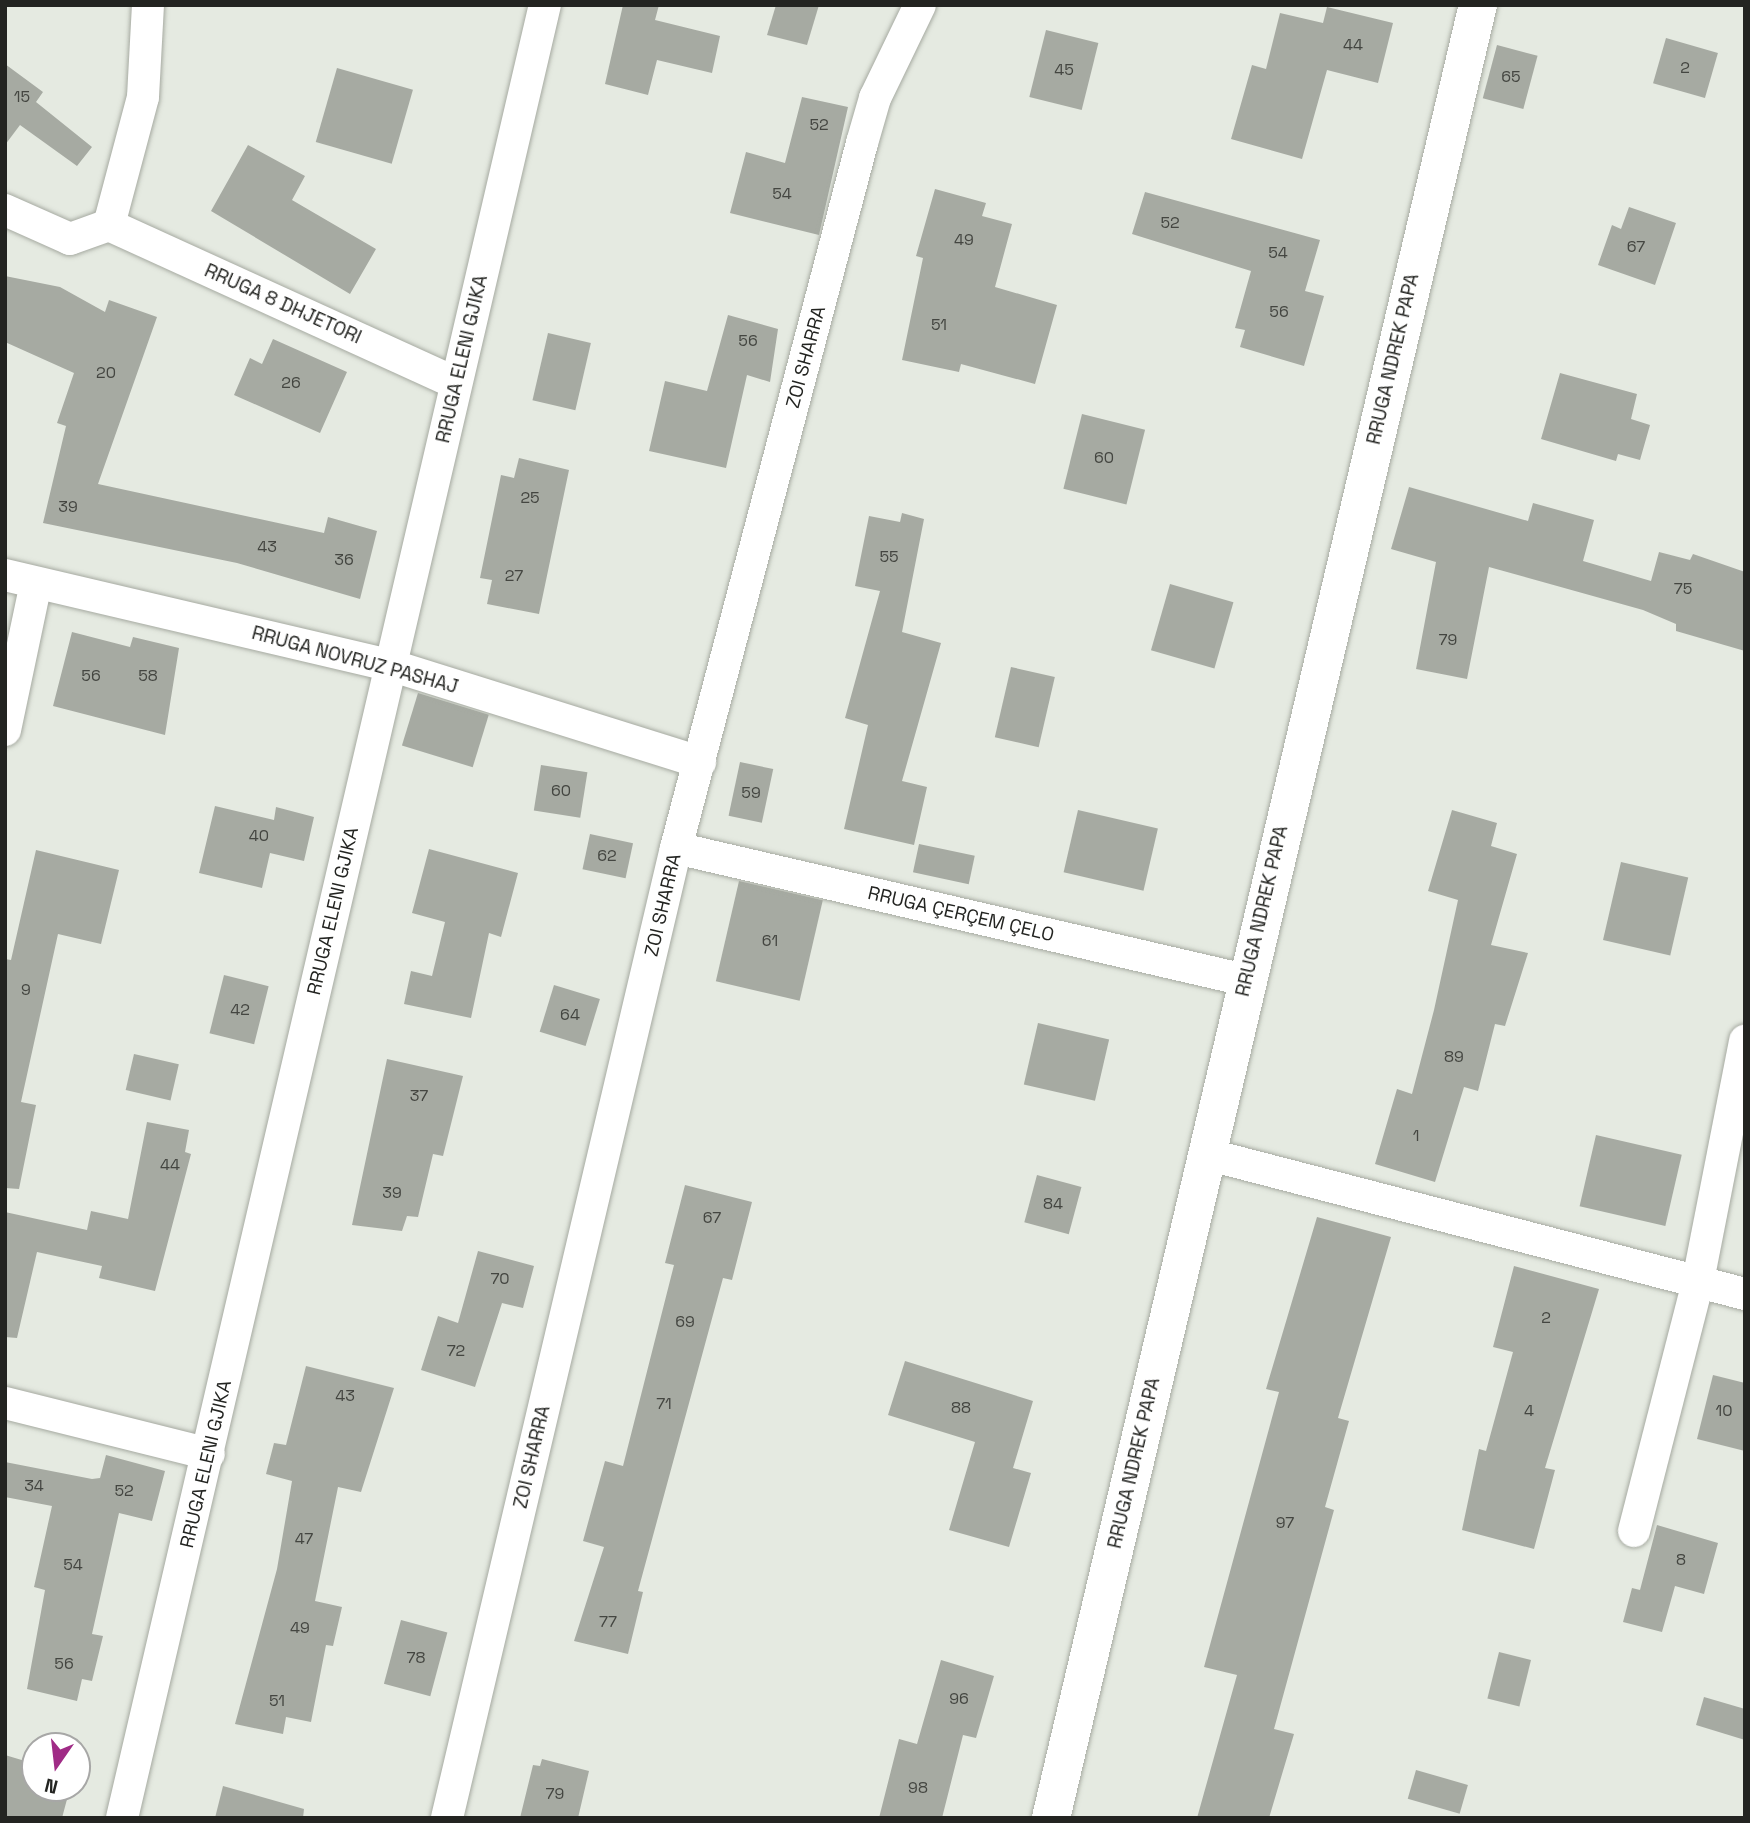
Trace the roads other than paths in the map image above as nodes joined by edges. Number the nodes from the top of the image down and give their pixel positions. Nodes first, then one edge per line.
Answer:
1 (148, 5) edge
2 (545, 5) edge
3 (920, 5) edge
4 (1478, 5) edge
5 (5, 210) edge
6 (109, 225) junction
7 (456, 383) junction
8 (5, 575) edge
9 (36, 583) junction
10 (390, 665) junction
11 (5, 730) edge
12 (700, 762) junction
13 (676, 848) junction
14 (1245, 980) junction
15 (1745, 1041) edge
16 (1206, 1154) junction
17 (1698, 1282) junction
18 (1745, 1294) edge
19 (5, 1403) edge
20 (209, 1454) junction
21 (1634, 1531) dead end
22 (122, 1818) edge
23 (447, 1818) edge
24 (1051, 1818) edge

1 - 6 street
2 - 7 street, RRUGA ELENI GJIKA
3 - 12 street, ZOI SHARRA
4 - 14 street, RRUGA NDREK PAPA
5 - 6 street
6 - 7 street, RRUGA 8 DHJETORI
7 - 10 street, RRUGA ELENI GJIKA
8 - 9 street, RRUGA NOVRUZ PASHAJ
9 - 10 street, RRUGA NOVRUZ PASHAJ
9 - 11 street
10 - 12 street, RRUGA NOVRUZ PASHAJ
10 - 20 street, RRUGA ELENI GJIKA
12 - 13 street, ZOI SHARRA
13 - 14 street, RRUGA ÇERÇEM ÇELO
13 - 23 street, ZOI SHARRA
14 - 16 street, RRUGA NDREK PAPA
15 - 17 street
16 - 17 street
16 - 24 street, RRUGA NDREK PAPA
17 - 18 street
17 - 21 street
19 - 20 street
20 - 22 street, RRUGA ELENI GJIKA

